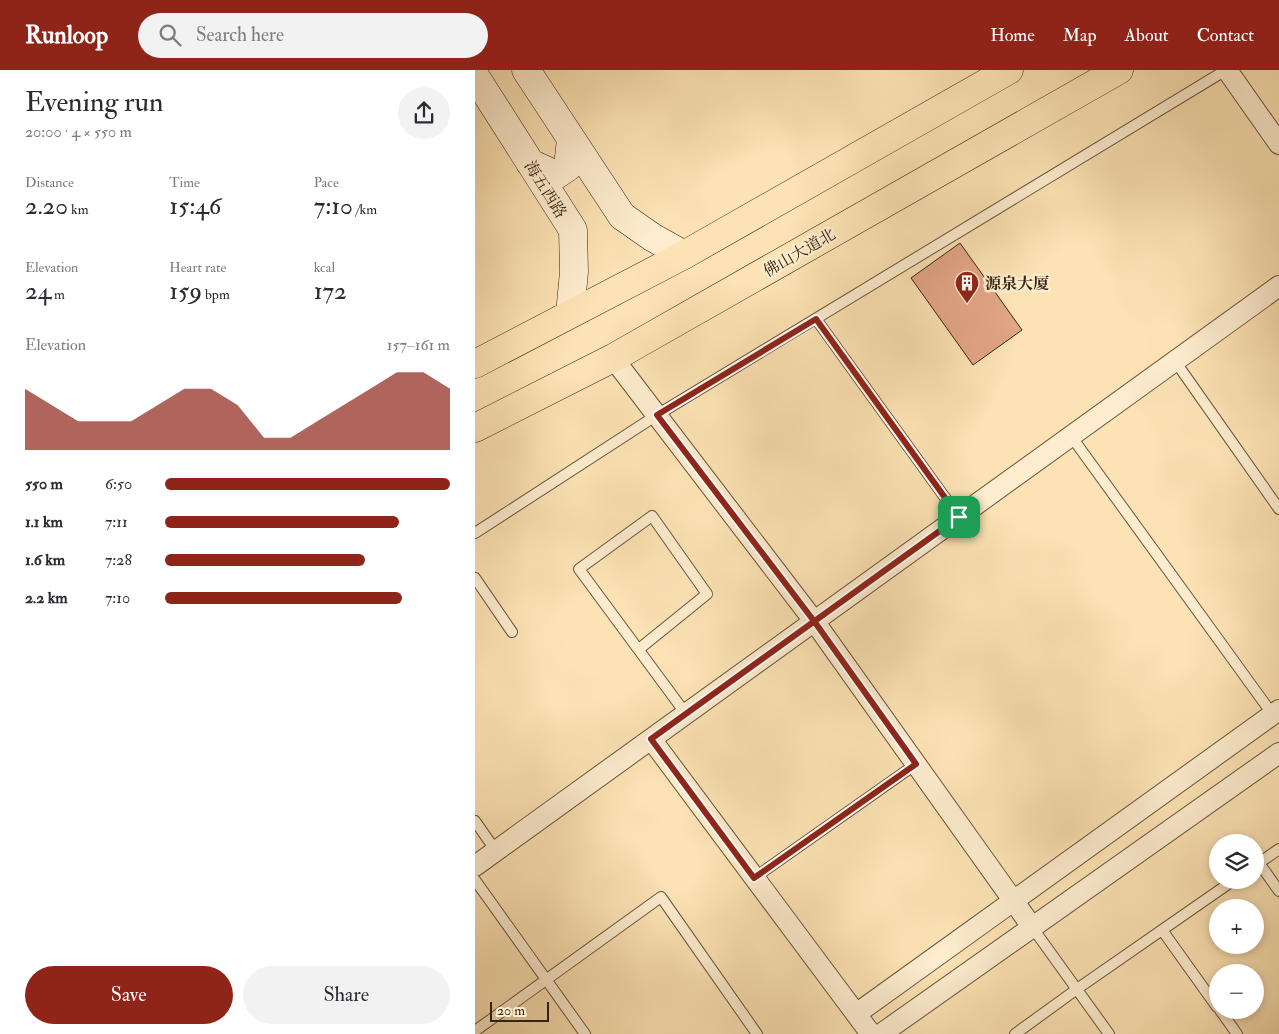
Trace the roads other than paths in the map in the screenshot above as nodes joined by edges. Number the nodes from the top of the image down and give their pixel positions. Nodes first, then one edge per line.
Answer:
1 (526, 70) edge
2 (1009, 70) edge
3 (1119, 70) edge
4 (1227, 70) edge
5 (475, 76) edge
6 (571, 139) junction
7 (1279, 144) edge
8 (531, 163) junction
9 (685, 255) junction
10 (1279, 286) edge
11 (570, 314) junction
12 (816, 319) junction
13 (613, 358) junction
14 (1175, 361) junction
15 (475, 364) edge
16 (657, 415) junction
17 (475, 428) edge
18 (1071, 436) junction
19 (1279, 509) edge
20 (959, 517) junction
21 (475, 533) edge
22 (475, 578) edge
23 (814, 621) junction
24 (512, 632) dead end
25 (639, 649) junction
26 (1276, 713) edge
27 (686, 714) junction
28 (651, 739) junction
29 (1279, 753) edge
30 (916, 764) junction
31 (475, 821) edge
32 (1279, 849) edge
33 (496, 851) junction
34 (1264, 859) edge
35 (475, 866) edge
36 (1264, 873) edge
37 (754, 878) junction
38 (475, 880) edge
39 (1221, 889) edge
40 (1279, 891) edge
41 (1013, 900) junction
42 (1032, 927) junction
43 (1163, 930) junction
44 (546, 980) junction
45 (1077, 989) junction
46 (1209, 994) edge
47 (856, 1014) junction
48 (1227, 1019) edge
49 (475, 1031) edge
50 (585, 1034) edge
51 (757, 1034) edge
52 (871, 1034) edge
53 (881, 1034) edge
54 (1015, 1034) edge
55 (1109, 1034) edge
56 (1237, 1034) edge

1 - 6 main road
2 - 9 highway
3 - 13 highway, 佛山大道北
4 - 7 street
4 - 12 lane
5 - 8 main road, 海五西路
6 - 8 main road
6 - 9 main road
8 - 11 main road, 海五西路
9 - 11 highway
10 - 14 street
11 - 15 highway
12 - 16 lane
12 - 20 lane
13 - 16 street
13 - 17 highway, 佛山大道北
14 - 18 street
14 - 19 lane
16 - 21 lane
16 - 23 street
18 - 20 street
18 - 26 lane
20 - 23 street
22 - 24 lane
23 - 27 street
23 - 30 street
25 - 25 lane
25 - 27 lane
26 - 41 street
27 - 28 street
28 - 33 street
28 - 37 street
29 - 42 street
30 - 37 lane
30 - 41 street
31 - 33 lane
32 - 34 lane
33 - 35 street
36 - 40 lane
37 - 47 street
38 - 44 lane
39 - 43 lane
41 - 42 street
41 - 47 street
42 - 45 lane
42 - 53 street
43 - 45 lane
43 - 46 lane
44 - 49 lane
44 - 50 lane
44 - 51 lane
45 - 54 lane
45 - 55 lane
47 - 52 street
48 - 56 lane

